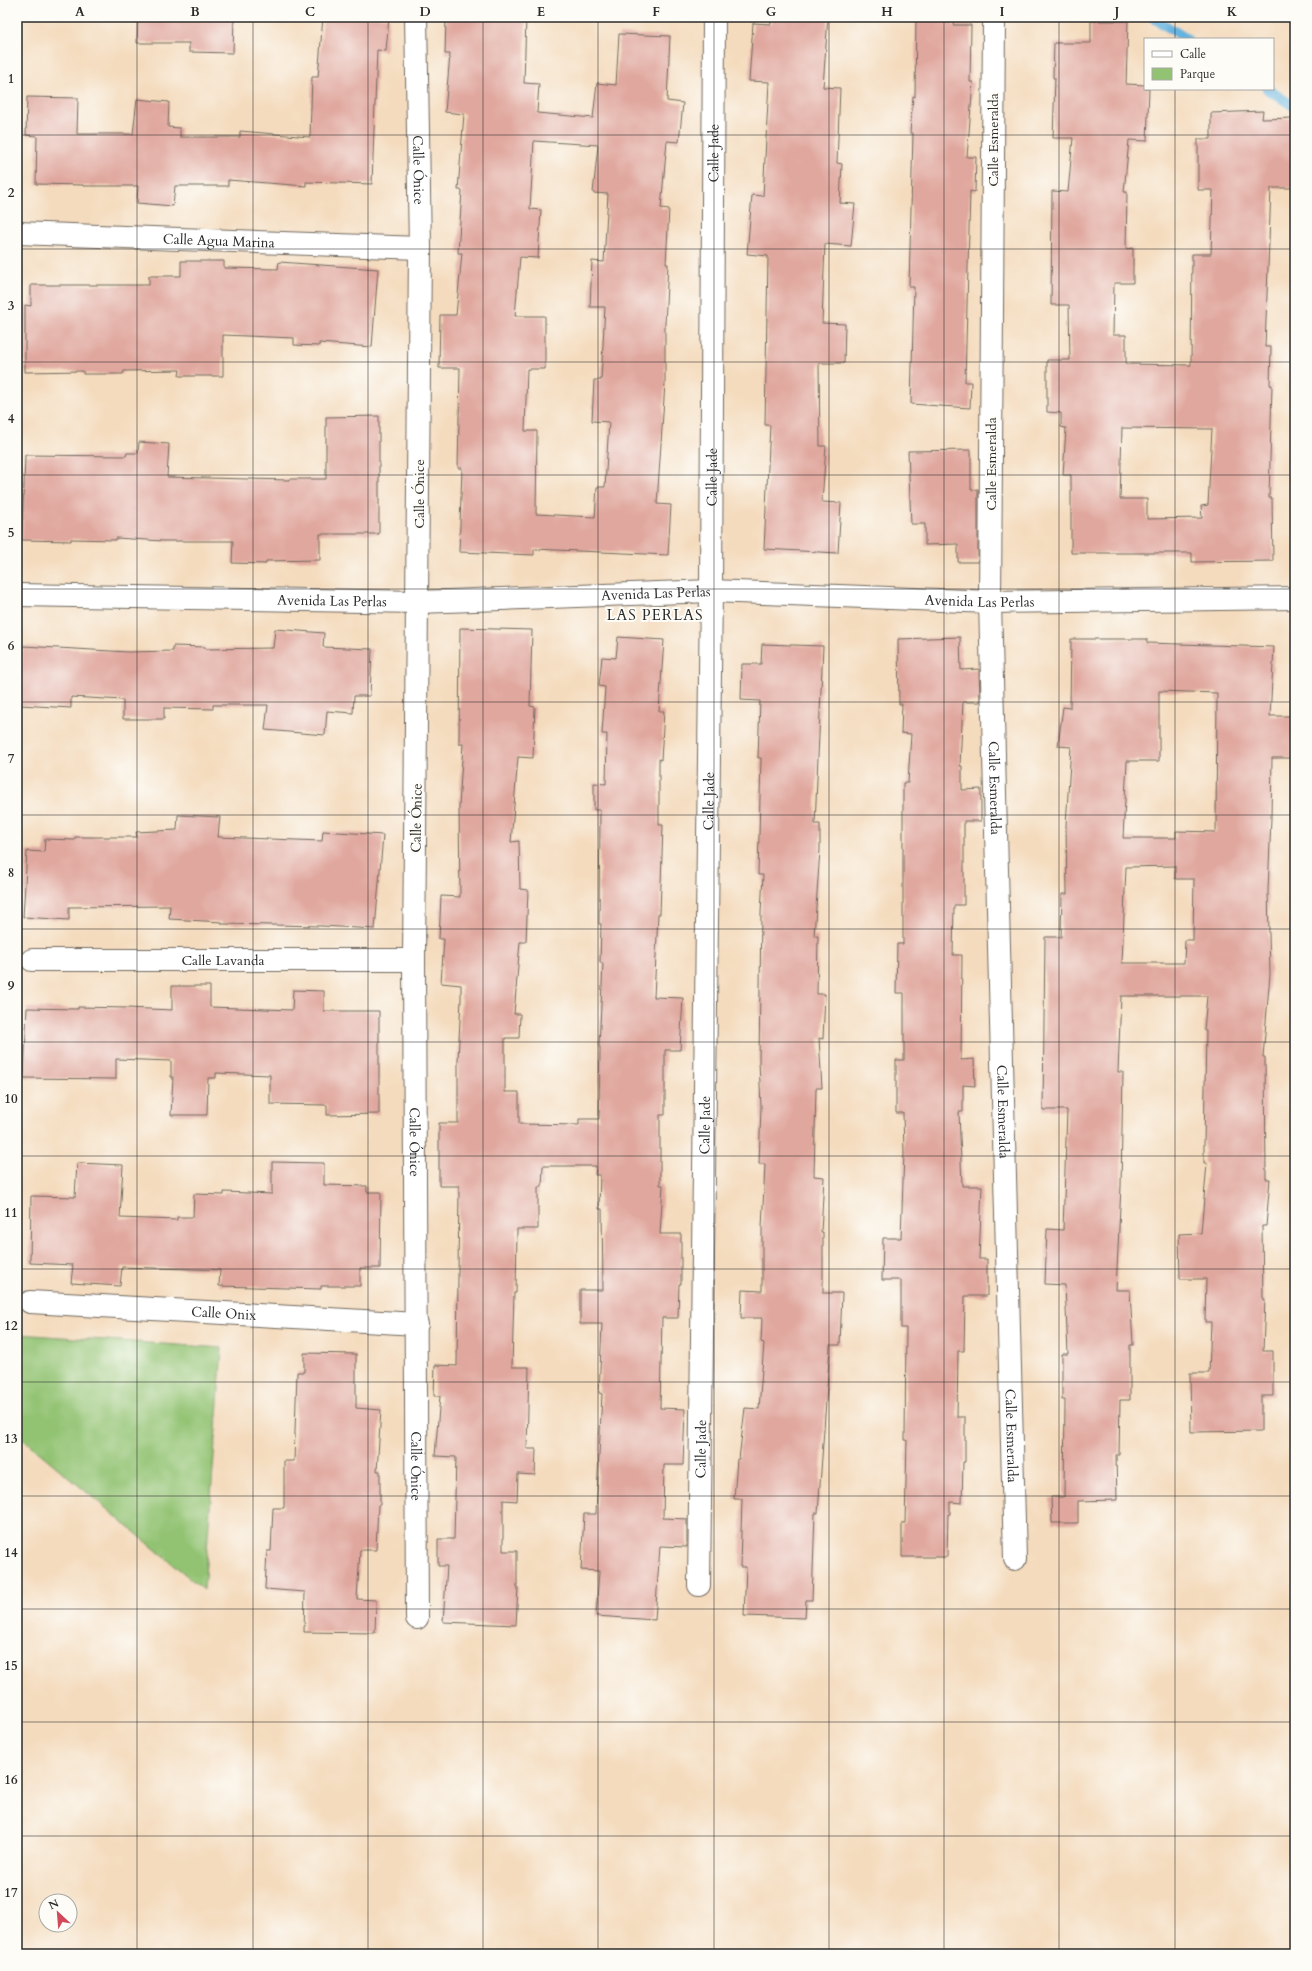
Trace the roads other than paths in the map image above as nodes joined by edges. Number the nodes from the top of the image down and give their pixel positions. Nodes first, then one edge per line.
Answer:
1 (416, 17) edge
2 (714, 17) edge
3 (994, 17) edge
4 (17, 233) edge
5 (420, 248) junction
6 (711, 591) junction
7 (17, 595) edge
8 (1295, 598) edge
9 (418, 602) junction
10 (990, 602) junction
11 (32, 960) dead end
12 (414, 960) junction
13 (30, 1302) dead end
14 (417, 1324) junction
15 (1015, 1559) dead end
16 (699, 1585) dead end
17 (417, 1618) dead end

1 - 5 street, Calle Ónice
2 - 6 street, Calle Jade
3 - 10 street, Calle Esmeralda
4 - 5 street, Calle Agua Marina
5 - 9 street, Calle Ónice
6 - 9 street, Avenida Las Perlas
6 - 10 street, Avenida Las Perlas
6 - 16 street, Calle Jade
7 - 9 street, Avenida Las Perlas
8 - 10 street, Avenida Las Perlas
9 - 12 street, Calle Ónice
10 - 15 street, Calle Esmeralda
11 - 12 street, Calle Lavanda
12 - 14 street, Calle Ónice
13 - 14 street, Calle Onix
14 - 17 street, Calle Ónice

